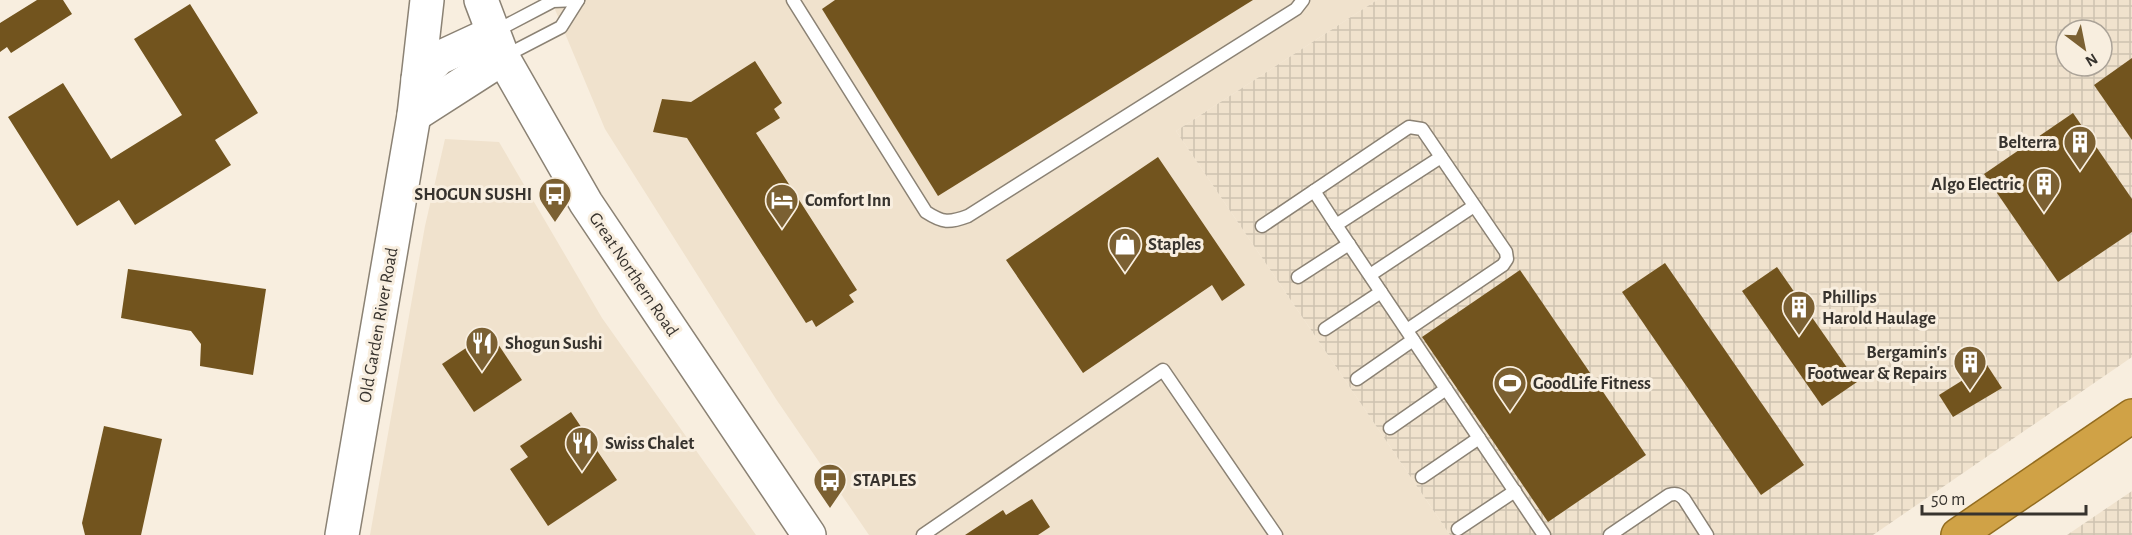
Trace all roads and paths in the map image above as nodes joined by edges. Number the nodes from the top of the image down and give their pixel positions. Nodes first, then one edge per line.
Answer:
1 (427, 0) edge
2 (481, 0) edge
3 (578, 0) edge
4 (793, 0) edge
5 (1303, 0) edge
6 (498, 45) junction
7 (418, 79) junction
8 (414, 115) junction
9 (1441, 158) junction
10 (1314, 192) junction
11 (1474, 206) junction
12 (1336, 225) junction
13 (1262, 226) dead end
14 (1349, 244) junction
15 (1370, 275) junction
16 (1298, 277) dead end
17 (1381, 292) junction
18 (1325, 329) dead end
19 (1410, 335) junction
20 (1357, 379) dead end
21 (1446, 389) junction
22 (2132, 416) edge
23 (1390, 428) dead end
24 (1479, 438) junction
25 (1422, 477) dead end
26 (1515, 491) junction
27 (1458, 529) dead end
28 (342, 535) edge
29 (809, 535) edge
30 (923, 535) edge
31 (1276, 535) edge
32 (1544, 535) edge
33 (1610, 535) edge
34 (1707, 535) edge
35 (1958, 535) edge

1 - 7 main road, Old Garden River Road
2 - 6 main road, Great Northern Road
3 - 6 lane
3 - 6 lane
4 - 5 lane
6 - 7 main road
6 - 8 main road
6 - 29 main road, Great Northern Road
7 - 8 main road, Old Garden River Road
8 - 28 main road, Old Garden River Road
9 - 10 lane
9 - 11 lane
9 - 12 lane
10 - 12 lane
10 - 13 lane
11 - 15 lane
11 - 19 lane
12 - 14 lane
14 - 15 lane
14 - 16 lane
15 - 17 lane
17 - 18 lane
17 - 19 lane
19 - 20 lane
19 - 21 lane
21 - 23 lane
21 - 24 lane
22 - 35 highway
24 - 25 lane
24 - 26 lane
26 - 27 lane
26 - 32 lane
30 - 31 lane
33 - 34 lane

